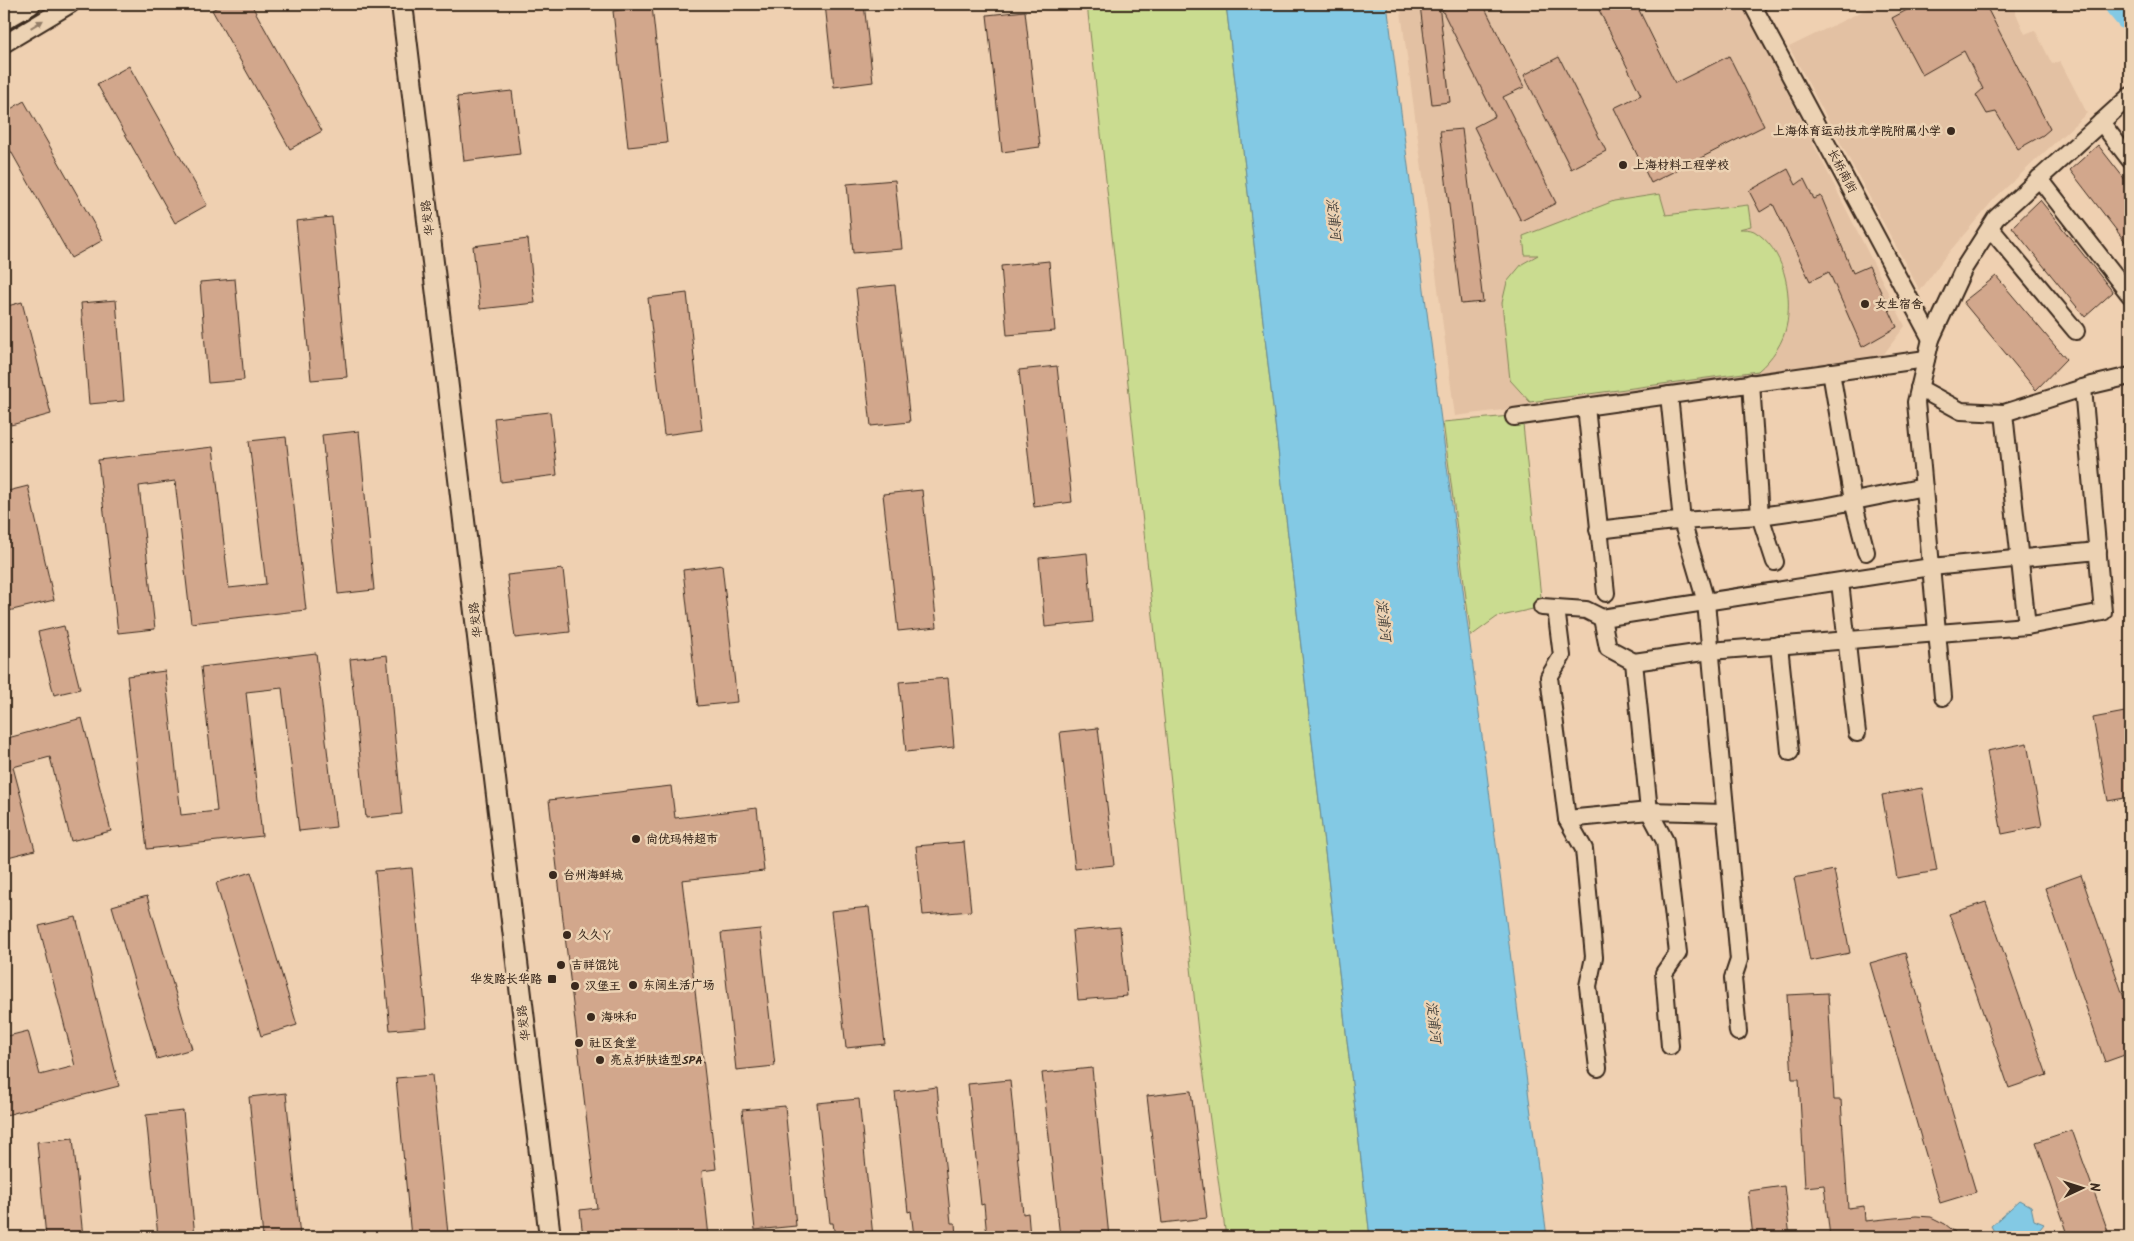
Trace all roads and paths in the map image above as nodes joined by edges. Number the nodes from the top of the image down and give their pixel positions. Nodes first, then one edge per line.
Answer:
1 (30, 4) edge
2 (71, 4) edge
3 (402, 4) edge
4 (1752, 4) edge
5 (4, 19) edge
6 (4, 44) edge
7 (2130, 96) edge
8 (2101, 122) junction
9 (2130, 160) edge
10 (2039, 178) junction
11 (1990, 228) junction
12 (2130, 295) edge
13 (2076, 331) dead end
14 (1931, 339) junction
15 (1926, 359) junction
16 (1831, 372) junction
17 (2130, 376) edge
18 (1751, 383) junction
19 (1919, 388) junction
20 (2082, 388) junction
21 (1669, 395) junction
22 (1586, 406) junction
23 (2004, 413) junction
24 (1514, 417) dead end
25 (1924, 487) junction
26 (1852, 502) junction
27 (1760, 516) junction
28 (1682, 521) junction
29 (1598, 530) junction
30 (2098, 551) junction
31 (1866, 552) dead end
32 (2020, 559) junction
33 (1775, 562) dead end
34 (1931, 567) junction
35 (1840, 582) junction
36 (1606, 593) dead end
37 (1706, 602) junction
38 (1602, 618) junction
39 (2027, 626) junction
40 (1937, 633) junction
41 (1846, 639) junction
42 (1779, 645) junction
43 (1710, 651) junction
44 (1634, 662) junction
45 (1943, 697) dead end
46 (1857, 733) dead end
47 (1790, 752) dead end
48 (1649, 811) junction
49 (1725, 813) junction
50 (1567, 819) junction
51 (1738, 1032) dead end
52 (1670, 1046) dead end
53 (1598, 1068) dead end
54 (550, 1237) edge

1 - 5 street
6 -> 2 street
3 - 54 street, 华发路
4 - 14 street, 长桥南街
7 - 8 street
8 - 9 street
8 - 10 street
10 - 11 street
10 - 12 street
11 - 13 street
11 - 14 street
14 - 15 street
15 - 16 street
15 - 19 street
16 - 18 street
16 - 26 street
17 - 20 street
18 - 21 street
18 - 27 street
19 - 23 street
19 - 25 street
20 - 23 street
20 - 30 street
21 - 22 street
21 - 28 street
22 - 24 street
22 - 29 street
23 - 32 street
25 - 26 street
25 - 34 street
26 - 27 street
26 - 31 street
27 - 28 street
27 - 33 street
28 - 29 street
28 - 37 street
29 - 36 street
30 - 32 street
30 - 39 street
32 - 34 street
32 - 39 street
34 - 35 street
34 - 40 street
35 - 37 street
35 - 41 street
37 - 38 street
37 - 43 street
38 - 44 street
38 - 50 street
39 - 40 street
40 - 41 street
40 - 45 street
41 - 42 street
41 - 46 street
42 - 43 street
42 - 47 street
43 - 44 street
43 - 49 street
44 - 48 street
48 - 49 street
48 - 50 street
48 - 52 street
49 - 51 street
50 - 53 street

